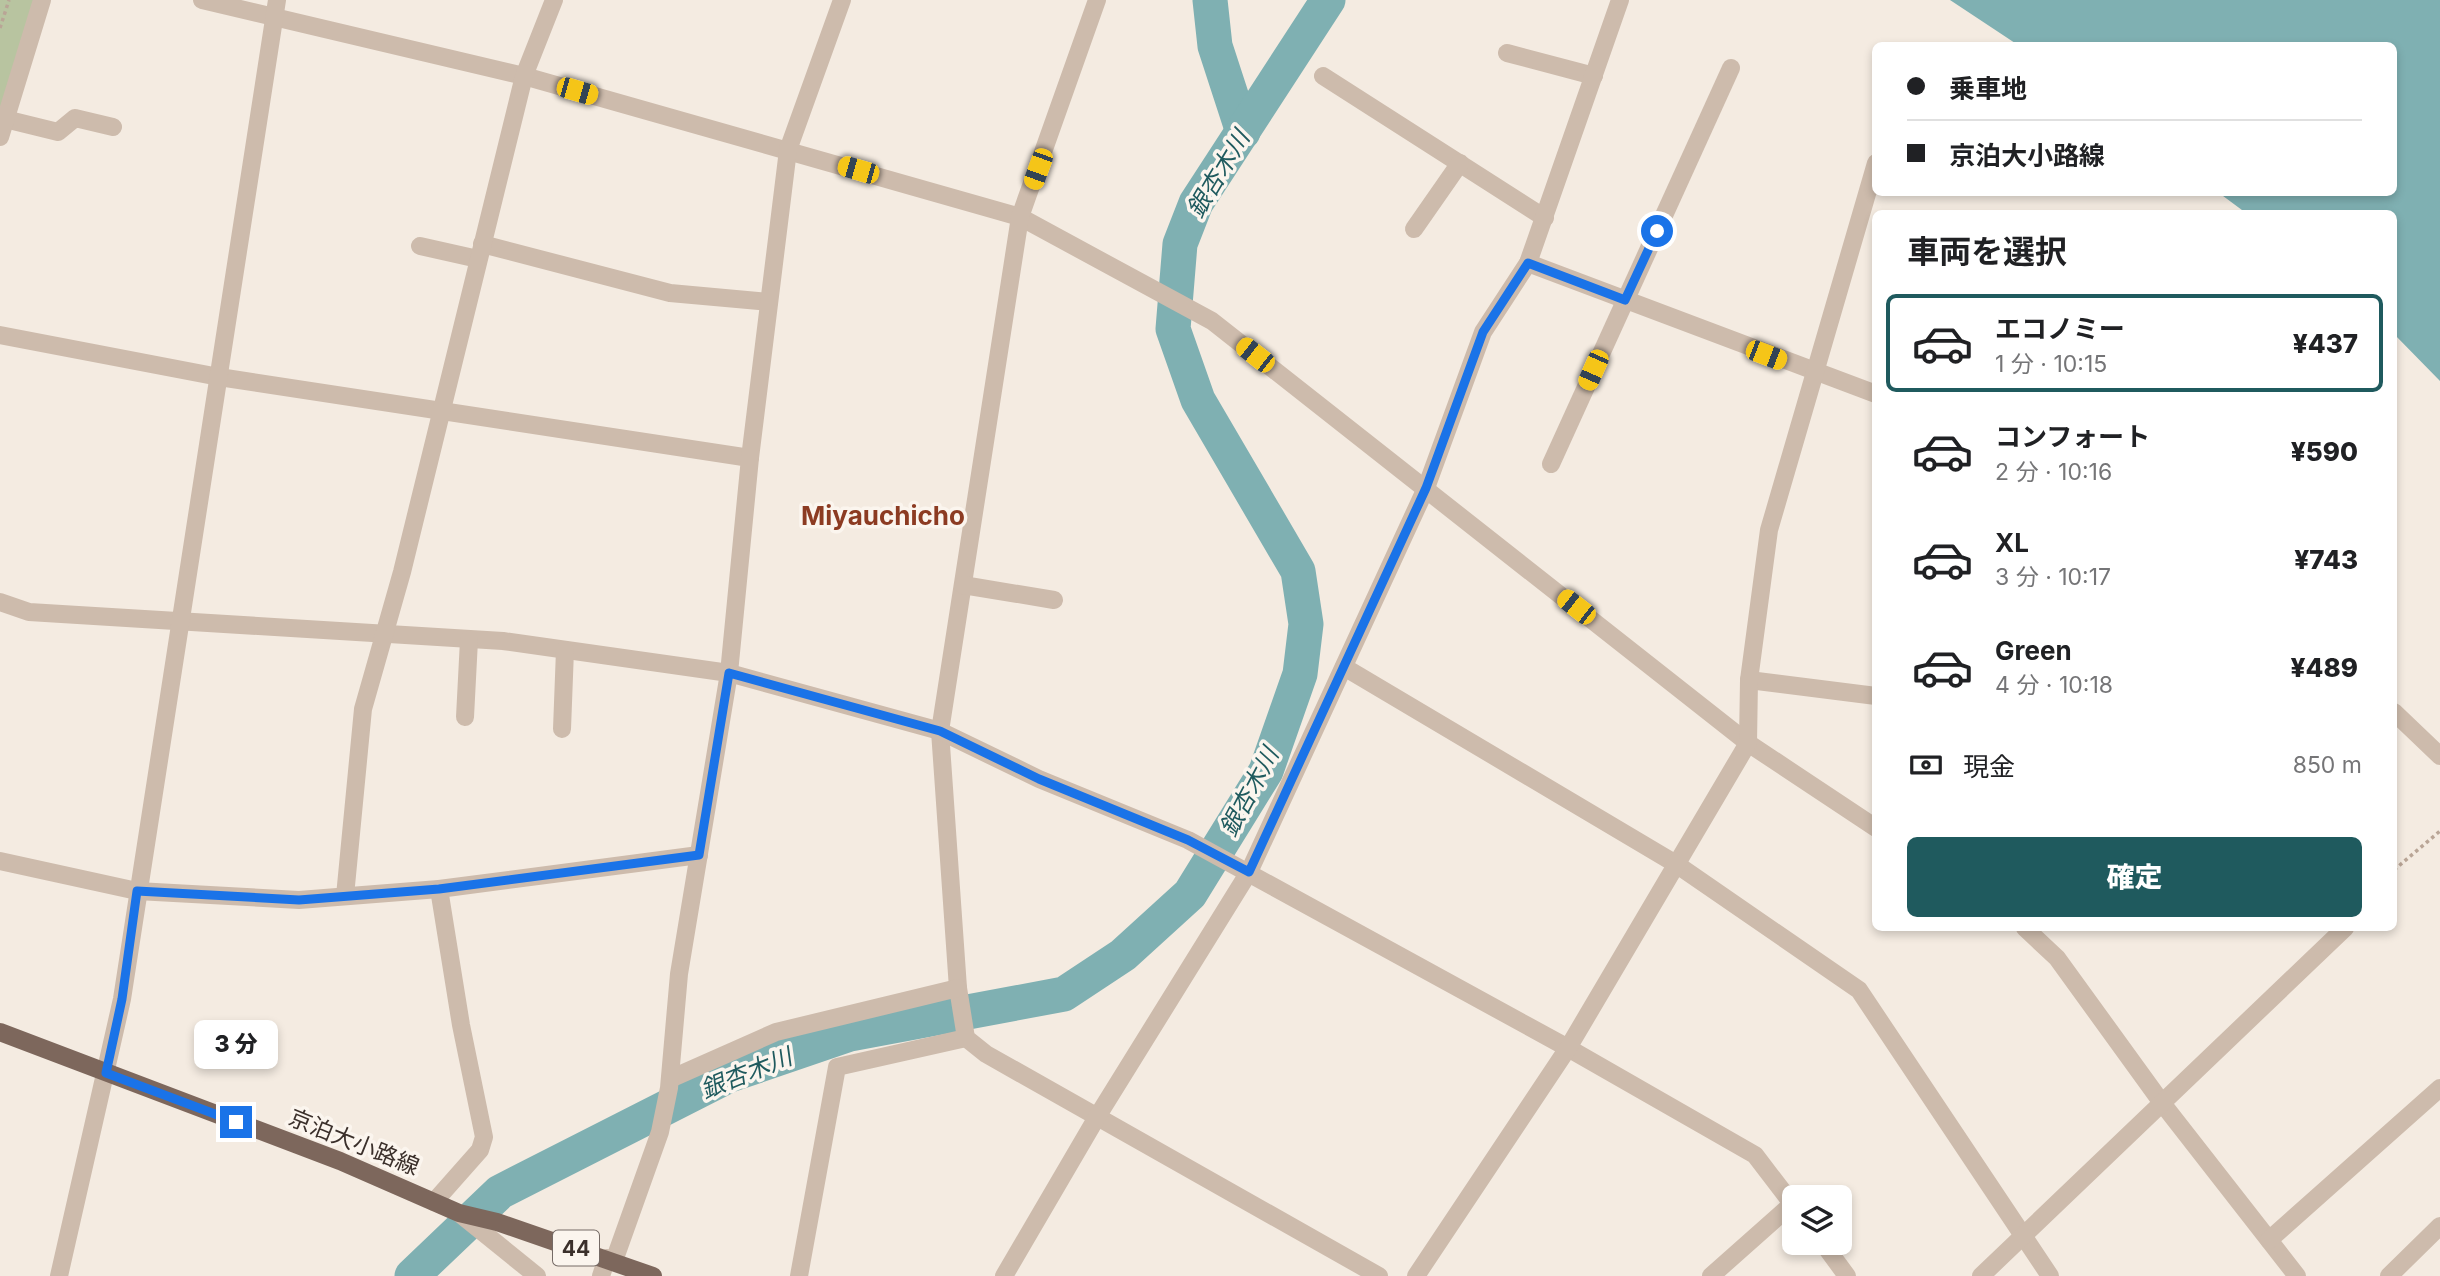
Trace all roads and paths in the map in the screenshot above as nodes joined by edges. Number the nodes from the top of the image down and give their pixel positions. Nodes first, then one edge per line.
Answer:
1 (9, 0) edge
2 (42, 0) edge
3 (202, 0) edge
4 (554, 0) edge
5 (842, 0) edge
6 (1097, 0) edge
7 (1620, 0) edge
8 (276, 8) edge
9 (0, 29) edge
10 (1507, 52) dead end
11 (1731, 68) dead end
12 (524, 76) junction
13 (1323, 76) dead end
14 (1594, 76) junction
15 (113, 127) dead end
16 (3, 128) edge
17 (788, 150) junction
18 (1460, 163) junction
19 (1872, 176) edge
20 (1020, 217) junction
21 (1545, 218) junction
22 (1414, 229) dead end
23 (420, 246) dead end
24 (480, 251) junction
25 (1528, 263) junction
26 (1625, 300) junction
27 (769, 302) junction
28 (0, 335) edge
29 (1813, 373) junction
30 (219, 377) junction
31 (1872, 393) edge
32 (441, 410) junction
33 (750, 458) junction
34 (1551, 464) dead end
35 (1426, 488) junction
36 (963, 585) junction
37 (1054, 600) dead end
38 (0, 602) edge
39 (181, 620) junction
40 (384, 636) junction
41 (469, 640) junction
42 (565, 650) junction
43 (1344, 667) junction
44 (729, 673) junction
45 (1749, 680) junction
46 (1872, 695) edge
47 (2397, 715) edge
48 (465, 717) dead end
49 (562, 729) dead end
50 (940, 731) junction
51 (1748, 743) junction
52 (2440, 756) edge
53 (1872, 825) edge
54 (2440, 831) edge
55 (699, 855) junction
56 (0, 861) edge
57 (1676, 864) junction
58 (2397, 867) edge
59 (1249, 872) junction
60 (439, 889) junction
61 (137, 891) junction
62 (345, 896) junction
63 (2033, 931) edge
64 (2342, 931) edge
65 (958, 988) junction
66 (0, 1032) edge
67 (966, 1038) junction
68 (1568, 1048) junction
69 (106, 1073) junction
70 (670, 1083) junction
71 (2440, 1088) edge
72 (2162, 1103) junction
73 (1097, 1116) junction
74 (1782, 1191) edge
75 (447, 1208) junction
76 (1782, 1215) edge
77 (2440, 1226) edge
78 (491, 1227) junction
79 (2023, 1234) junction
80 (2269, 1240) junction
81 (1832, 1255) edge
82 (610, 1259) junction
83 (59, 1276) edge
84 (537, 1276) edge
85 (601, 1276) edge
86 (653, 1276) edge
87 (799, 1276) edge
88 (1004, 1276) edge
89 (1380, 1276) edge
90 (1416, 1276) edge
91 (1711, 1276) edge
92 (1847, 1276) edge
93 (1981, 1276) edge
94 (2050, 1276) edge
95 (2297, 1276) edge
96 (2389, 1276) edge

1 - 9 path
2 - 16 street
3 - 8 street
4 - 12 street
5 - 17 street
6 - 20 street
7 - 14 street
8 - 12 street
8 - 30 street
10 - 14 street
11 - 26 street
12 - 17 street
12 - 24 street
13 - 18 street
14 - 21 street
15 - 16 street
17 - 20 street
17 - 27 street
18 - 21 street
18 - 22 street
19 - 29 street
20 - 35 street
20 - 36 street
21 - 25 street
23 - 24 street
24 - 27 street
24 - 32 street
25 - 26 street
25 - 35 street
26 - 29 street
26 - 34 street
27 - 33 street
28 - 30 street
29 - 31 street
29 - 45 street
30 - 32 street
30 - 39 street
32 - 33 street
32 - 40 street
33 - 44 street
35 - 43 street
35 - 51 street
36 - 37 street
36 - 50 street
38 - 39 street
39 - 40 street
39 - 61 street
40 - 41 street
40 - 62 street
41 - 42 street
41 - 48 street
42 - 44 street
42 - 49 street
43 - 57 street
43 - 59 street
44 - 50 street
44 - 55 street
45 - 46 street
45 - 51 street
47 - 52 street
50 - 59 street
50 - 65 street
51 - 53 street
51 - 57 street
54 - 58 path
55 - 60 street
55 - 70 street
56 - 61 street
57 - 68 street
57 - 79 street
59 - 68 street
59 - 73 street
60 - 62 street
60 - 75 street
61 - 62 street
61 - 69 street
63 - 72 street
64 - 72 street
65 - 67 street
65 - 70 street
66 - 69 main road, 京泊大小路線 / 44
67 - 73 street
67 - 87 street
68 - 74 street
68 - 90 street
69 - 75 main road, 京泊大小路線 / 44
69 - 83 street
70 - 82 street
71 - 80 street
72 - 79 street
72 - 80 street
73 - 88 street
73 - 89 street
75 - 78 main road, 京泊大小路線 / 44
76 - 91 street
77 - 96 street
78 - 82 main road, 京泊大小路線 / 44
78 - 84 street
79 - 93 street
79 - 94 street
80 - 95 street
81 - 92 street
82 - 85 street
82 - 86 main road, 京泊大小路線 / 44

